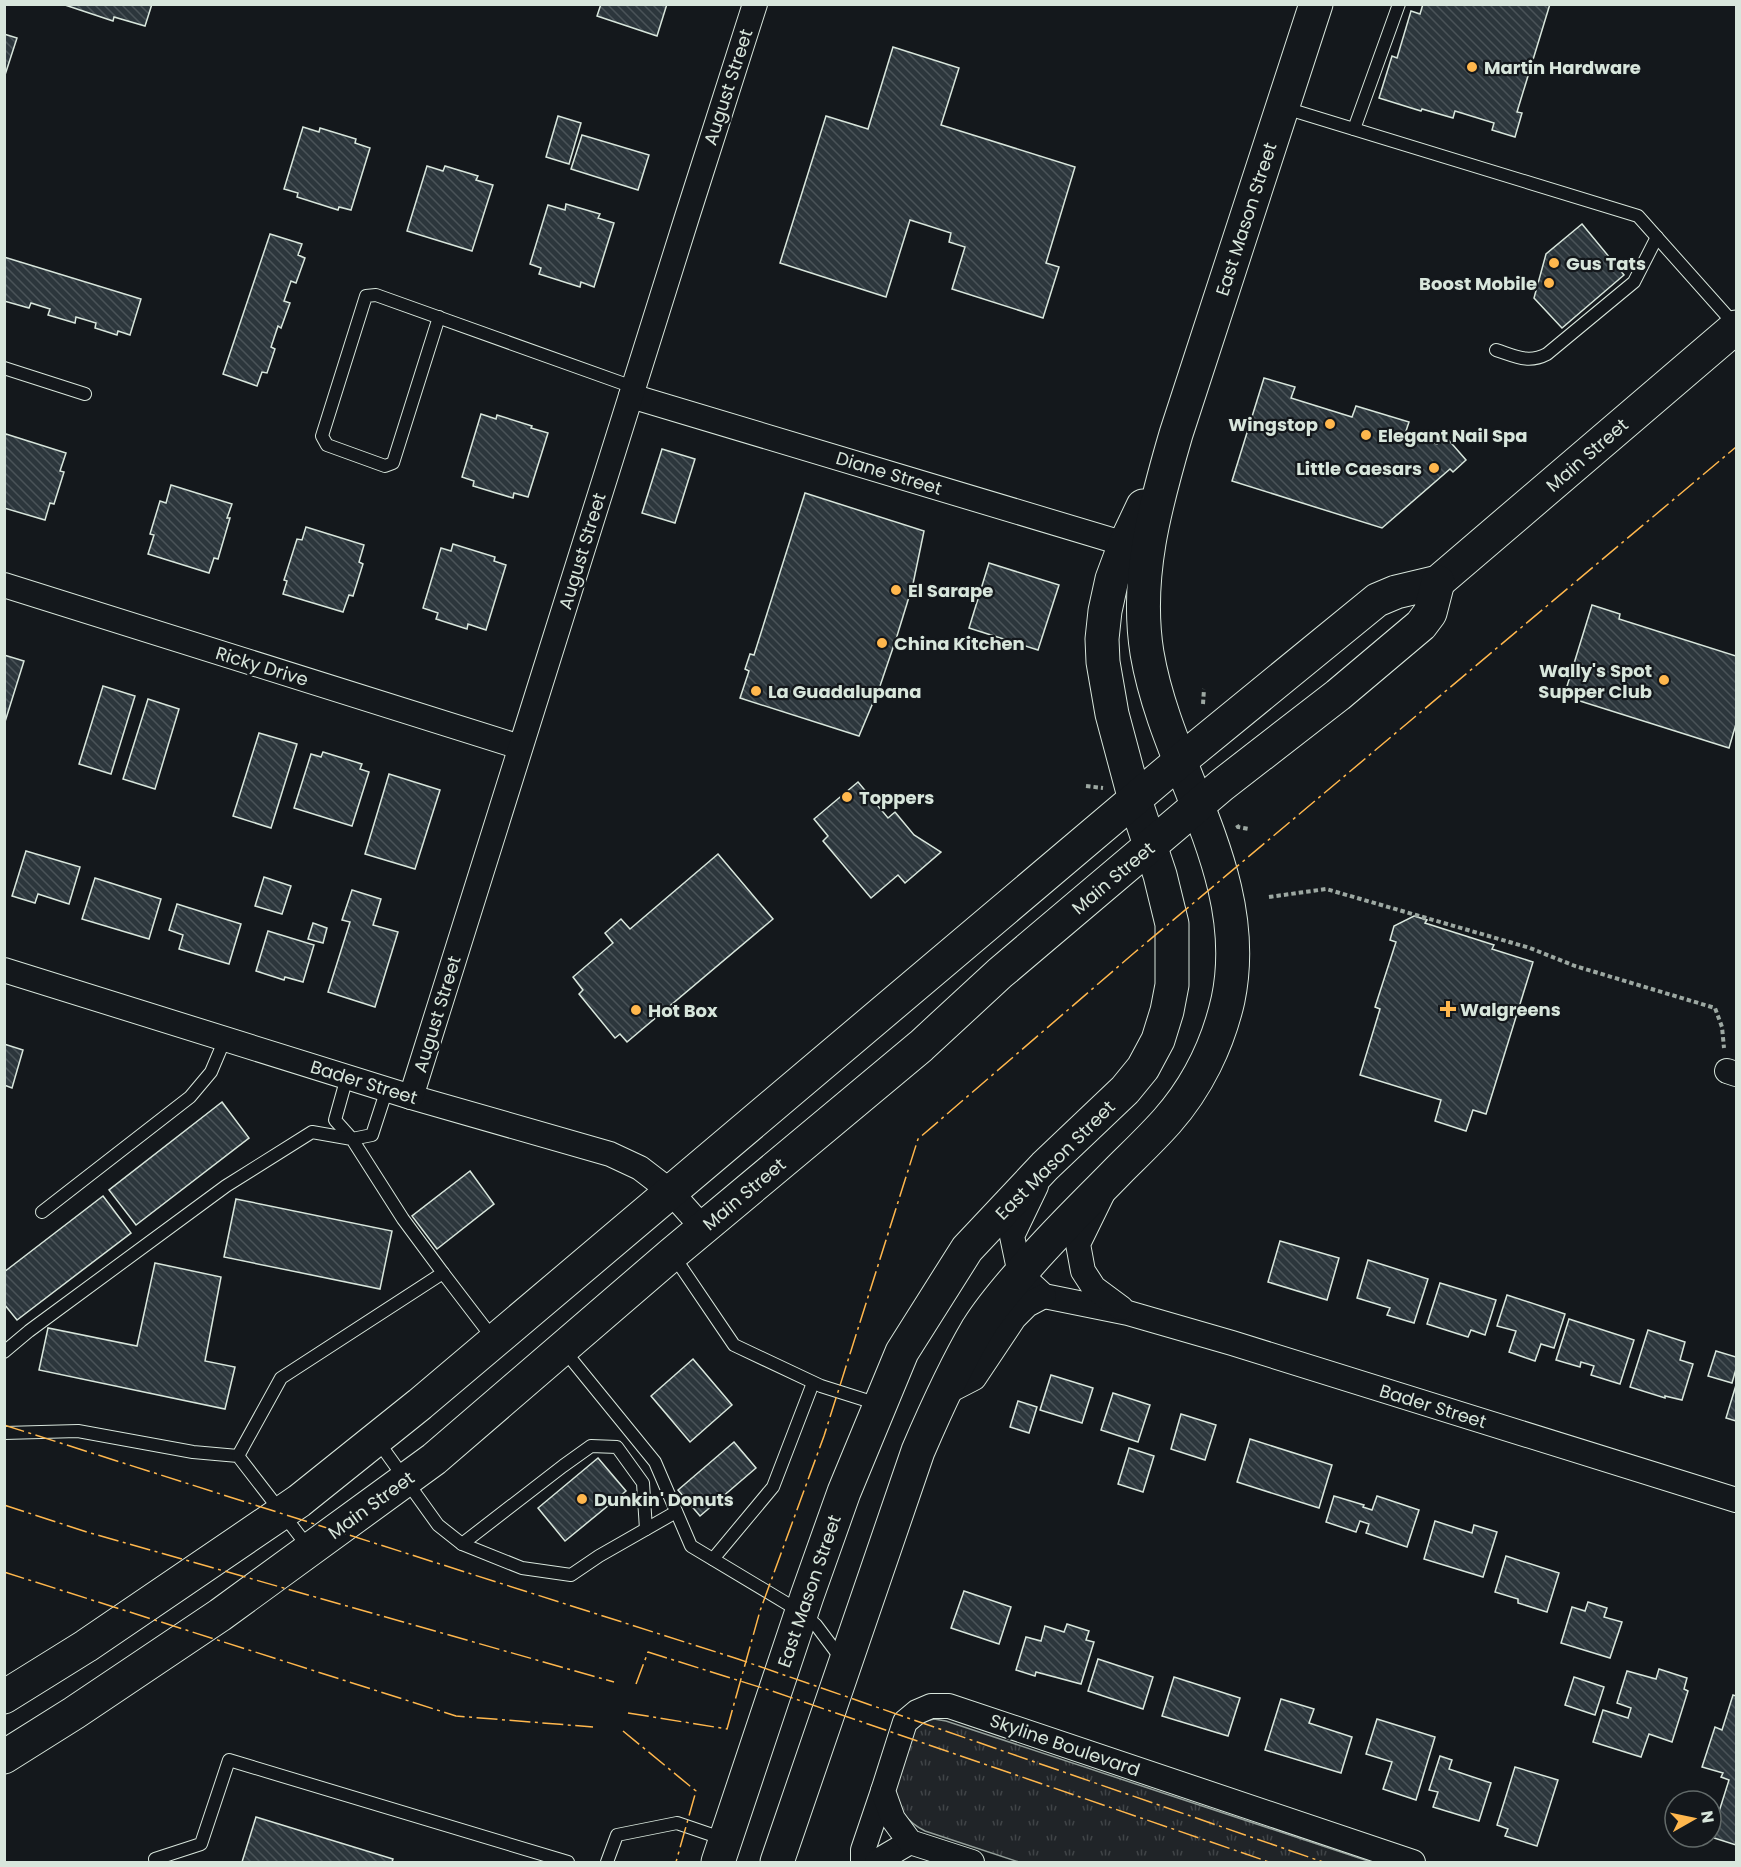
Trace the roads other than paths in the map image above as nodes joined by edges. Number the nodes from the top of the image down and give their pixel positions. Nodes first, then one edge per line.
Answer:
1 (755, 4) edge
2 (1316, 4) edge
3 (1399, 4) edge
4 (1282, 107) junction
5 (1354, 129) junction
6 (1657, 237) junction
7 (439, 317) junction
8 (1737, 327) edge
9 (1496, 350) dead end
10 (4, 368) edge
11 (632, 392) junction
12 (85, 394) dead end
13 (1136, 546) junction
14 (1438, 582) junction
15 (4, 585) edge
16 (520, 747) junction
17 (1180, 761) junction
18 (1135, 800) junction
19 (1198, 805) junction
20 (1150, 848) junction
21 (4, 970) edge
22 (225, 1039) junction
23 (347, 1077) junction
24 (387, 1089) junction
25 (411, 1097) junction
26 (352, 1139) junction
27 (1045, 1166) junction
28 (1108, 1181) junction
29 (670, 1191) junction
30 (42, 1212) dead end
31 (703, 1228) junction
32 (672, 1254) junction
33 (443, 1273) junction
34 (1020, 1274) junction
35 (1044, 1296) junction
36 (1128, 1313) junction
37 (495, 1341) junction
38 (562, 1348) junction
39 (4, 1352) edge
40 (813, 1383) junction
41 (943, 1394) junction
42 (879, 1405) junction
43 (11, 1433) edge
44 (376, 1440) junction
45 (238, 1456) junction
46 (405, 1480) junction
47 (1737, 1500) edge
48 (676, 1512) junction
49 (281, 1513) junction
50 (646, 1529) junction
51 (462, 1544) junction
52 (309, 1549) junction
53 (713, 1559) junction
54 (801, 1612) junction
55 (845, 1664) junction
56 (4, 1697) edge
57 (4, 1757) edge
58 (883, 1791) junction
59 (910, 1842) junction
60 (721, 1851) edge
61 (155, 1859) dead end
62 (568, 1863) edge
63 (607, 1863) edge
64 (777, 1863) edge
65 (863, 1863) edge
66 (877, 1863) edge
67 (972, 1863) edge
68 (1413, 1863) edge

1 - 11 street, August Street
2 - 4 main road, East Mason Street
3 - 5 lane
4 - 5 lane
4 - 13 main road, East Mason Street
5 - 6 lane
6 - 8 lane
6 - 9 lane
7 - 7 lane
7 - 11 lane
8 - 14 main road, Main Street
10 - 12 lane
11 - 13 street, Diane Street
11 - 16 street, August Street
13 - 17 main road, East Mason Street
13 - 18 main road, East Mason Street
14 - 17 main road, Main Street
14 - 19 main road, Main Street
15 - 16 street, Ricky Drive
16 - 25 street, August Street
17 - 18 main road, Main Street
17 - 19 main road, East Mason Street
18 - 20 main road, East Mason Street
18 - 29 main road, Main Street
19 - 20 main road, Main Street
19 - 28 main road, East Mason Street
20 - 27 main road, East Mason Street
20 - 31 main road, Main Street
21 - 22 street, Bader Street
22 - 23 street, Bader Street
22 - 30 lane
23 - 24 street, Bader Street
23 - 26 lane
24 - 25 street, Bader Street
24 - 26 lane
25 - 29 street, Bader Street
26 - 33 lane
26 - 39 lane
27 - 34 street
27 - 42 main road, East Mason Street
28 - 34 main road, East Mason Street
28 - 36 street, Bader Street
29 - 31 street, Bader Street
29 - 37 main road, Main Street
31 - 32 main road, Main Street
32 - 38 main road, Main Street
32 - 40 lane
33 - 37 lane
33 - 45 lane
34 - 35 street
34 - 41 main road, East Mason Street
35 - 36 street, Bader Street
35 - 41 street
36 - 47 street, Bader Street
37 - 44 main road, Main Street
38 - 46 main road, Main Street
38 - 48 lane
40 - 42 lane
40 - 53 lane
41 - 55 main road, East Mason Street
42 - 54 main road, East Mason Street
43 - 45 lane
44 - 46 lane
44 - 49 main road, Main Street
45 - 49 lane
46 - 51 lane
46 - 52 main road, Main Street
48 - 50 lane
48 - 53 lane
49 - 52 lane
49 - 56 main road, Main Street
50 - 51 lane
50 - 51 lane
52 - 57 main road, Main Street
53 - 54 lane
54 - 55 lane
54 - 60 main road, East Mason Street
55 - 64 main road, East Mason Street
58 - 59 street
58 - 65 street, Skyline Boulevard
58 - 68 street, Skyline Boulevard
59 - 66 street
59 - 67 street
60 - 63 lane
61 - 62 lane

